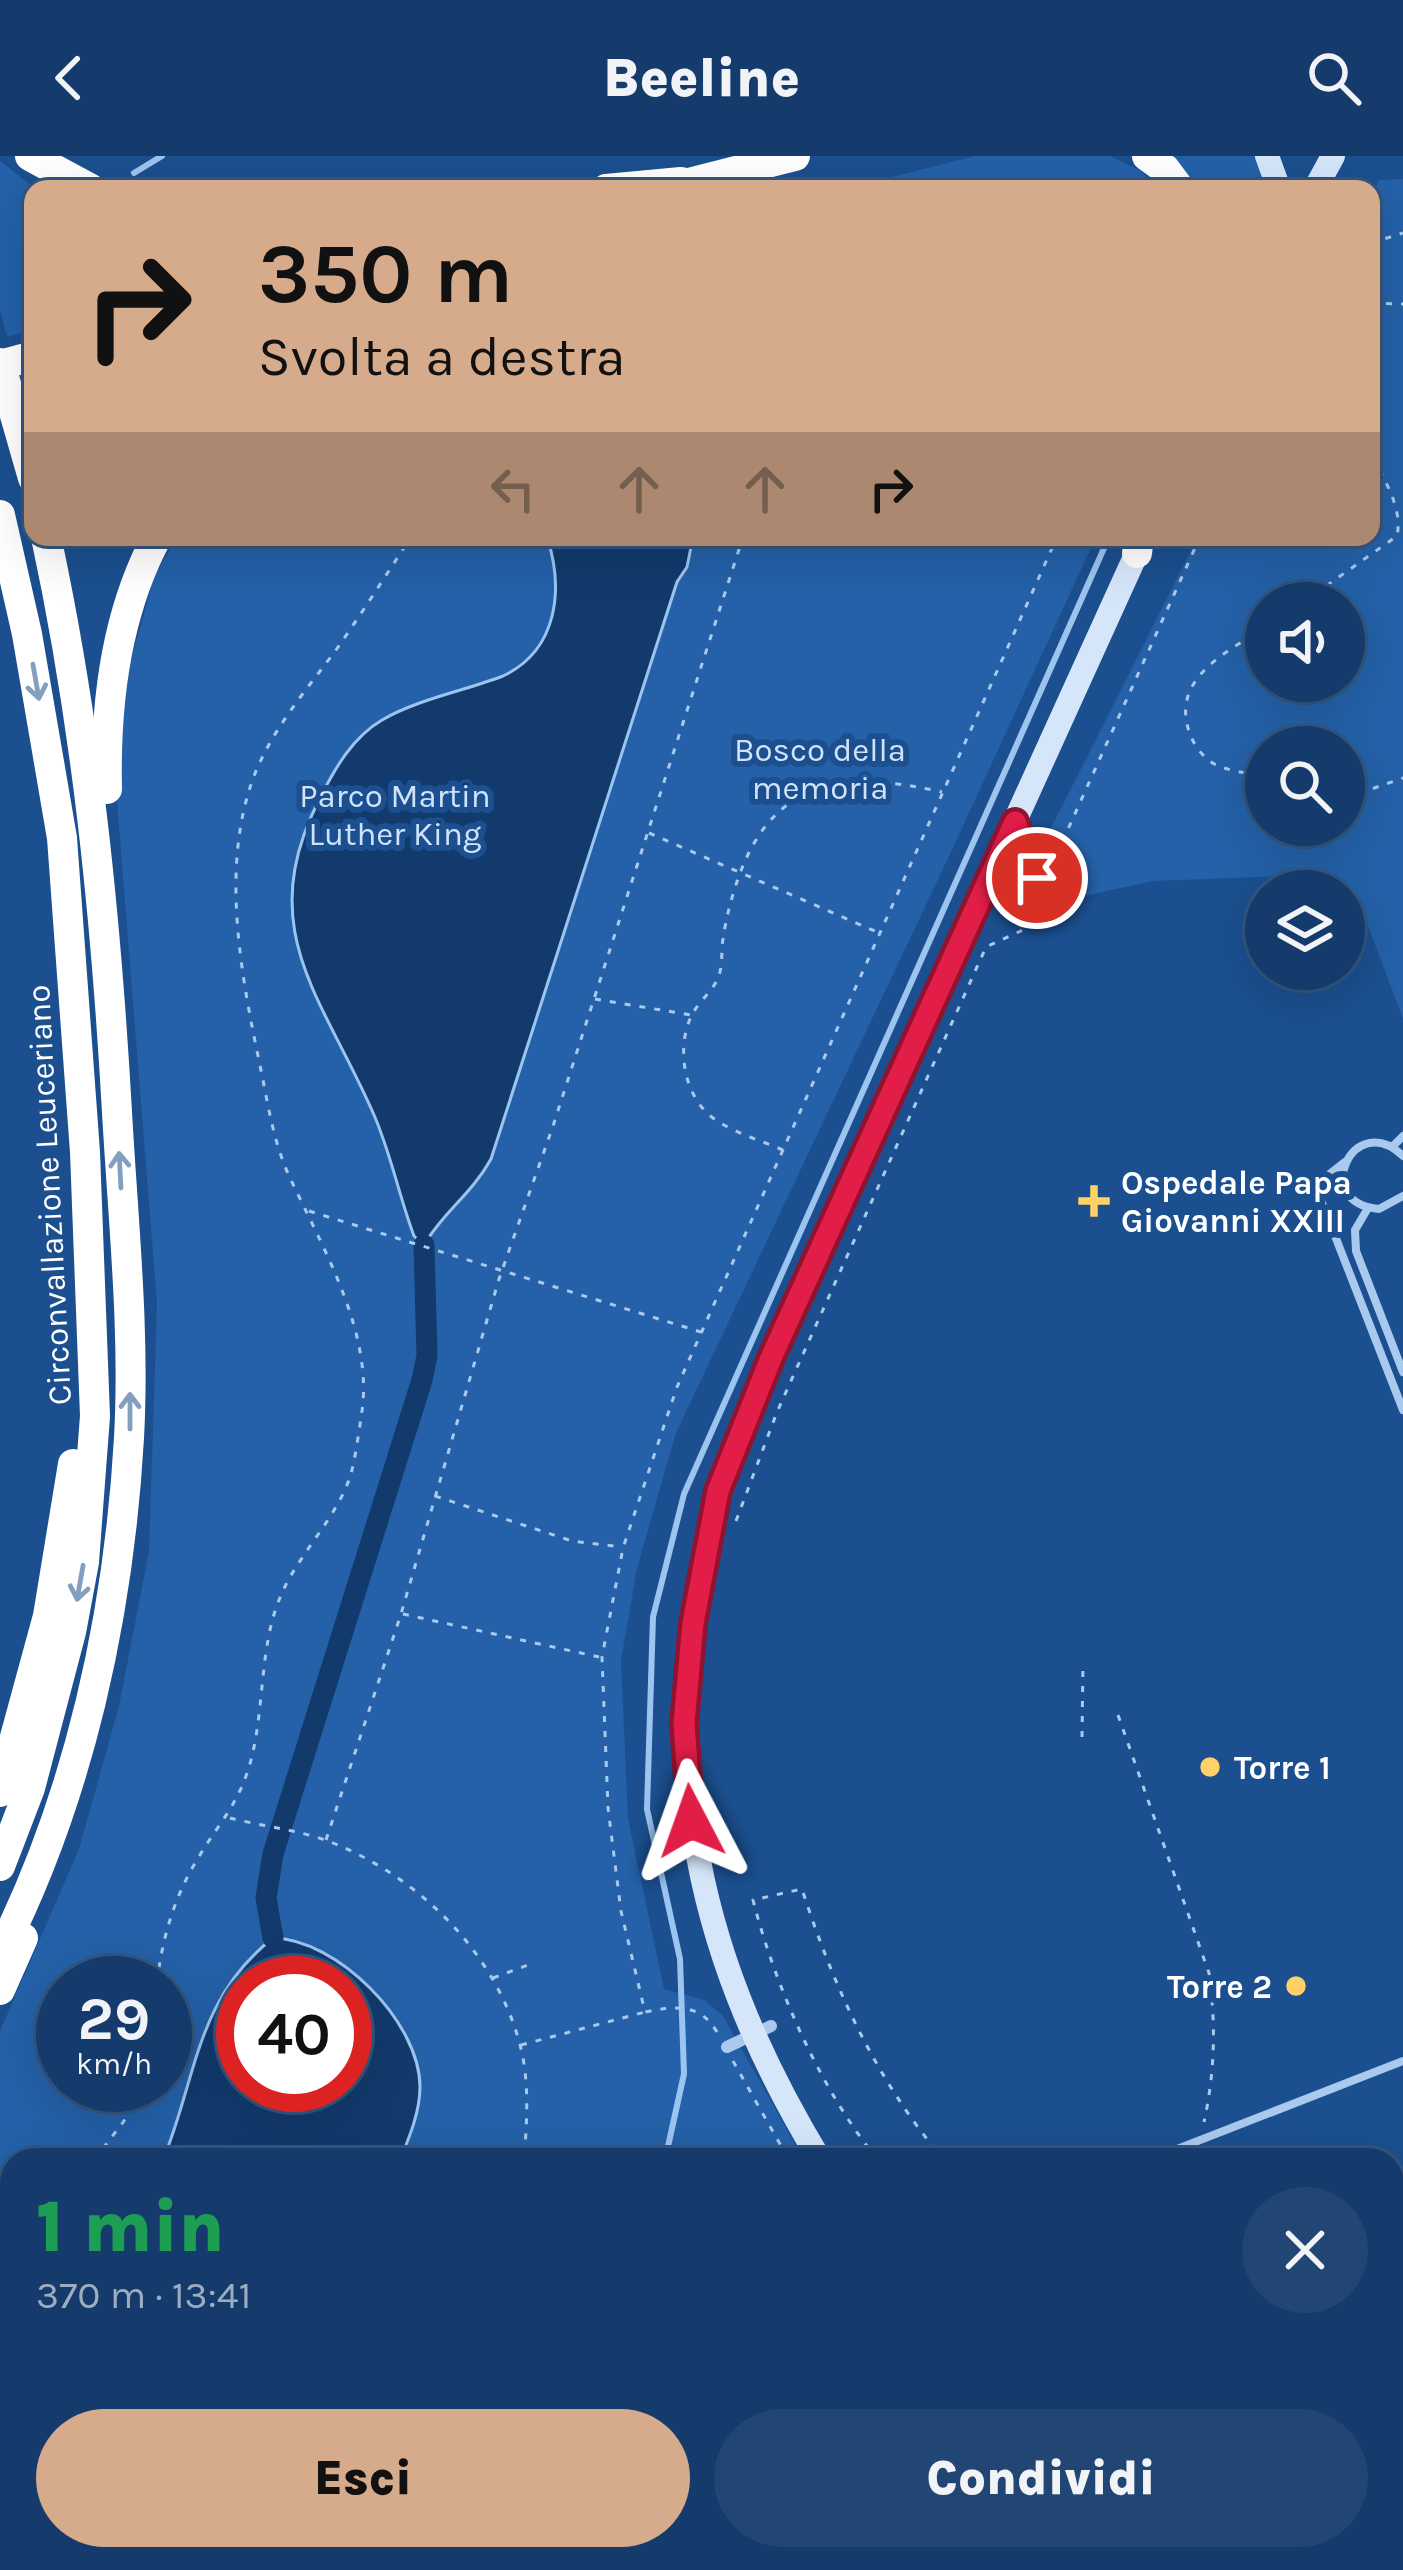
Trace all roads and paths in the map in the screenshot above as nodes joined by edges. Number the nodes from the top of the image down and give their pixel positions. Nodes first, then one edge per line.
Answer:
1 (30, 156) edge
2 (795, 156) edge
3 (810, 156) edge
4 (1147, 156) edge
5 (74, 180) edge
6 (720, 180) edge
7 (723, 180) edge
8 (1173, 180) edge
9 (0, 364) edge
10 (24, 447) edge
11 (1380, 471) edge
12 (0, 515) edge
13 (48, 546) edge
14 (153, 546) edge
15 (406, 546) edge
16 (740, 546) edge
17 (1045, 546) edge
18 (1053, 546) edge
19 (1138, 546) edge
20 (1196, 546) edge
21 (1052, 549) junction
22 (1332, 582) edge
23 (1245, 640) edge
24 (1245, 772) edge
25 (1402, 780) edge
26 (1365, 791) edge
27 (944, 792) junction
28 (1015, 822) junction
29 (647, 833) junction
30 (97, 848) junction
31 (740, 874) junction
32 (1037, 878) junction
33 (1054, 920) dead end
34 (880, 933) junction
35 (594, 999) junction
36 (691, 1015) junction
37 (1403, 1136) edge
38 (1393, 1147) junction
39 (783, 1150) junction
40 (1403, 1156) edge
41 (1345, 1162) junction
42 (1403, 1196) edge
43 (1368, 1208) junction
44 (308, 1210) junction
45 (501, 1272) junction
46 (702, 1332) junction
47 (93, 1341) junction
48 (1403, 1372) edge
49 (1403, 1410) edge
50 (435, 1496) junction
51 (732, 1533) dead end
52 (623, 1548) junction
53 (401, 1614) junction
54 (602, 1658) junction
55 (1083, 1663) dead end
56 (1118, 1715) dead end
57 (1082, 1737) dead end
58 (0, 1792) edge
59 (63, 1802) junction
60 (228, 1817) junction
61 (326, 1840) junction
62 (0, 1866) edge
63 (0, 1953) edge
64 (160, 1956) edge
65 (528, 1965) dead end
66 (491, 1979) junction
67 (0, 1990) edge
68 (645, 2012) junction
69 (761, 2030) junction
70 (520, 2045) junction
71 (727, 2047) junction
72 (1403, 2061) edge
73 (128, 2112) edge
74 (1202, 2140) junction
75 (103, 2148) edge
76 (525, 2148) edge
77 (782, 2148) edge
78 (825, 2148) edge
79 (870, 2148) edge
80 (934, 2148) edge
81 (1181, 2148) edge
82 (0, 2426) edge
83 (0, 2454) edge

1 - 5 highway
2 - 6 highway
3 - 7 highway
4 - 8 highway
9 - 10 highway
11 - 22 path
12 -> 47 highway, Circonvallazione Leuceriano
13 - 30 highway
14 - 30 highway
15 - 44 path
16 - 29 path
17 - 21 path
18 - 21 path
19 - 28 street
20 - 32 path
21 - 27 path
23 - 24 path
25 - 26 path
27 - 31 path
27 - 34 path
28 - 32 lane
28 - 69 street
29 - 31 path
29 - 35 path
59 -> 30 highway
31 - 34 path
31 - 36 path
32 - 33 lane
32 - 51 path
34 - 39 path
35 - 36 path
35 - 45 path
36 - 39 path
37 - 38 lane
38 - 40 lane
38 - 41 lane
39 - 46 path
41 - 43 lane
41 - 49 lane
42 - 43 lane
43 - 48 lane
44 - 45 path
44 - 60 path
45 - 46 path
45 - 50 path
46 - 52 path
47 - 58 highway
47 -> 62 highway, Circonvallazione Leuceriano
50 - 52 path
50 - 53 path
52 - 54 path
53 - 54 path
53 - 61 path
54 - 68 path
55 - 57 path
56 - 74 path
59 - 63 highway
59 - 67 highway
60 - 61 path
60 - 64 path
61 - 66 path
65 - 66 path
66 - 70 path
68 - 70 path
68 - 71 path
69 - 71 street
69 - 78 street
70 - 76 path
71 - 77 path
72 - 74 lane
73 - 75 path
74 - 81 lane
79 - 80 path
82 - 83 path

